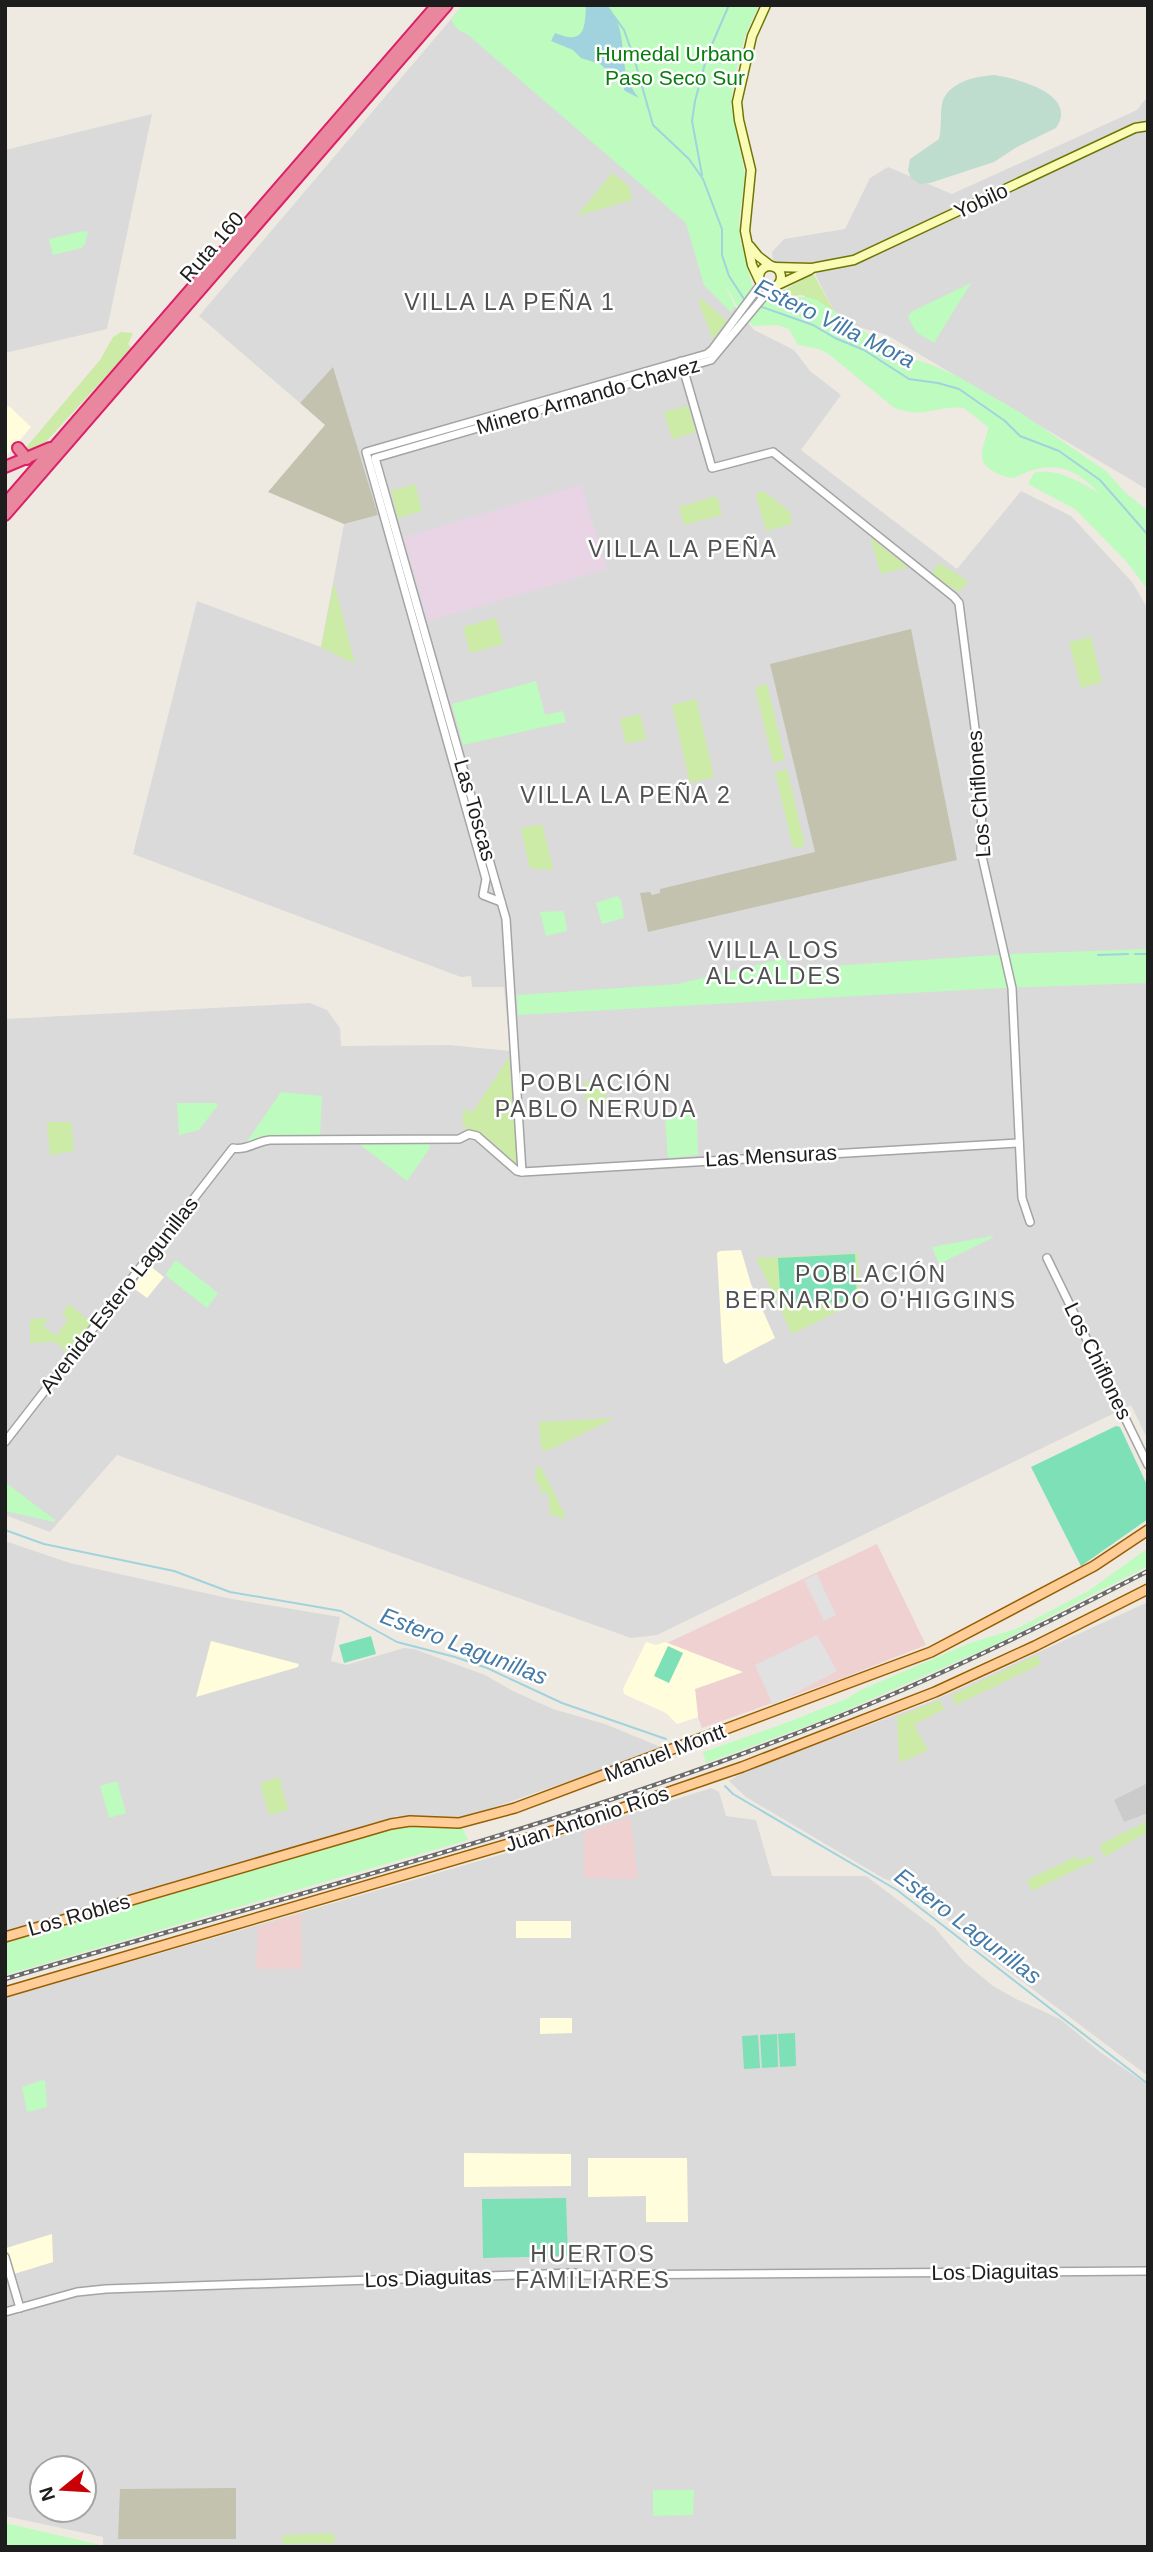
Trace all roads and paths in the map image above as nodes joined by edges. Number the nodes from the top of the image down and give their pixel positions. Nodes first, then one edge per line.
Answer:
1 (437, 5) edge
2 (447, 5) edge
3 (766, 5) edge
4 (1148, 126) edge
5 (747, 241) junction
6 (773, 266) junction
7 (812, 268) junction
8 (774, 287) junction
9 (760, 288) junction
10 (682, 365) junction
11 (58, 442) junction
12 (18, 448) dead end
13 (366, 452) joint
14 (375, 458) joint
15 (27, 459) junction
16 (5, 467) edge
17 (5, 504) edge
18 (5, 515) edge
19 (501, 902) junction
20 (1019, 1143) junction
21 (522, 1171) junction
22 (1030, 1222) dead end
23 (1047, 1258) dead end
24 (5, 1442) edge
25 (1148, 1465) edge
26 (1148, 1530) edge
27 (1148, 1589) edge
28 (153, 1894) joint
29 (5, 1937) edge
30 (5, 1992) edge
31 (5, 2257) edge
32 (1148, 2271) edge
33 (20, 2308) junction
34 (5, 2312) edge

1 - 11 highway, Ruta 160
2 - 18 highway, Ruta 160
3 - 5 main road
4 - 7 main road, Yobilo
5 - 6 main road
5 - 9 main road
6 - 7 main road, Yobilo
6 - 8 main road
6 - 9 main road
7 - 8 main road, Yobilo
8 - 9 main road
9 - 10 street, Minero Armando Chavez
10 - 13 street, Minero Armando Chavez
10 - 14 street, Minero Armando Chavez
10 - 20 street, Los Chiflones
11 - 15 highway
11 - 17 highway, Ruta 160
12 - 15 highway
13 - 19 street, Las Toscas
14 - 19 street, Las Toscas
15 - 16 highway
19 - 21 street, Las Toscas
20 - 21 street, Las Mensuras
20 - 22 street, Los Chiflones
21 - 24 street, Avenida Estero Lagunillas
23 - 25 street, Los Chiflones
26 - 28 main road, Manuel Montt
27 - 30 main road, Juan Antonio Ríos
28 - 29 main road, Los Robles
31 - 33 street
32 - 33 street, Los Diaguitas
33 - 34 street, Los Diaguitas

